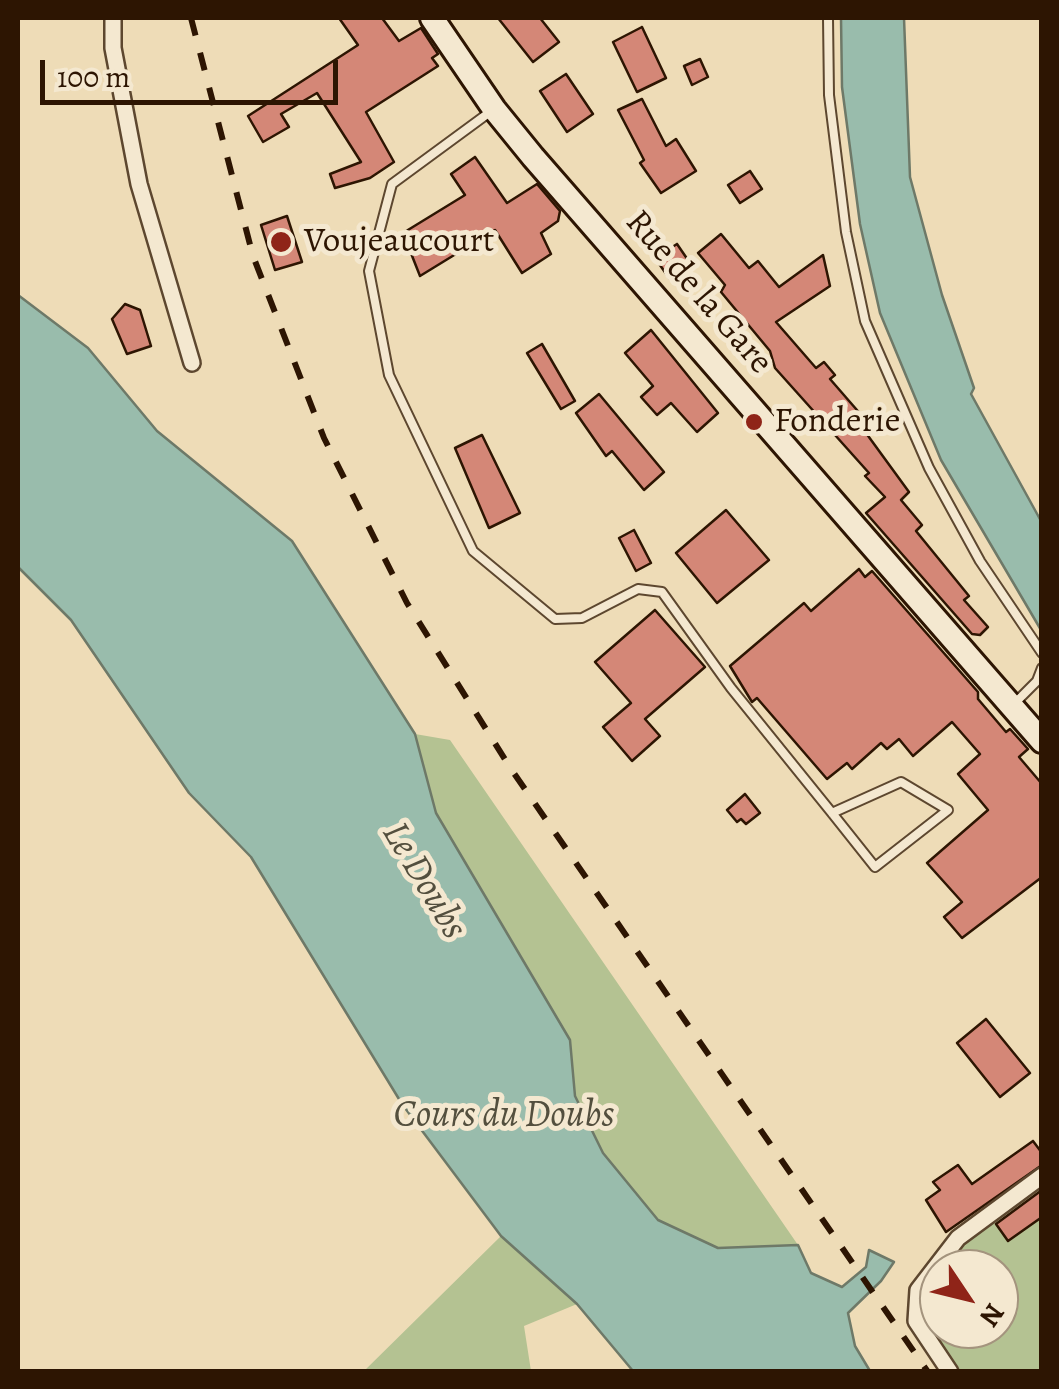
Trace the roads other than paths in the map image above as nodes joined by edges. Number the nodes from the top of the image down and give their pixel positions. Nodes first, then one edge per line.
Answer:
1 (113, 18) edge
2 (432, 18) edge
3 (828, 18) edge
4 (494, 110) junction
5 (192, 363) dead end
6 (1042, 653) edge
7 (1042, 668) edge
8 (1012, 706) junction
9 (1042, 741) edge
10 (832, 813) junction
11 (1042, 1176) edge
12 (950, 1372) edge

1 - 5 street
2 - 4 main road, Rue de la Gare
3 - 6 lane
4 - 8 main road, Rue de la Gare
4 - 10 lane
7 - 8 lane
8 - 9 main road, Rue de la Gare
10 - 10 lane
11 - 12 street

